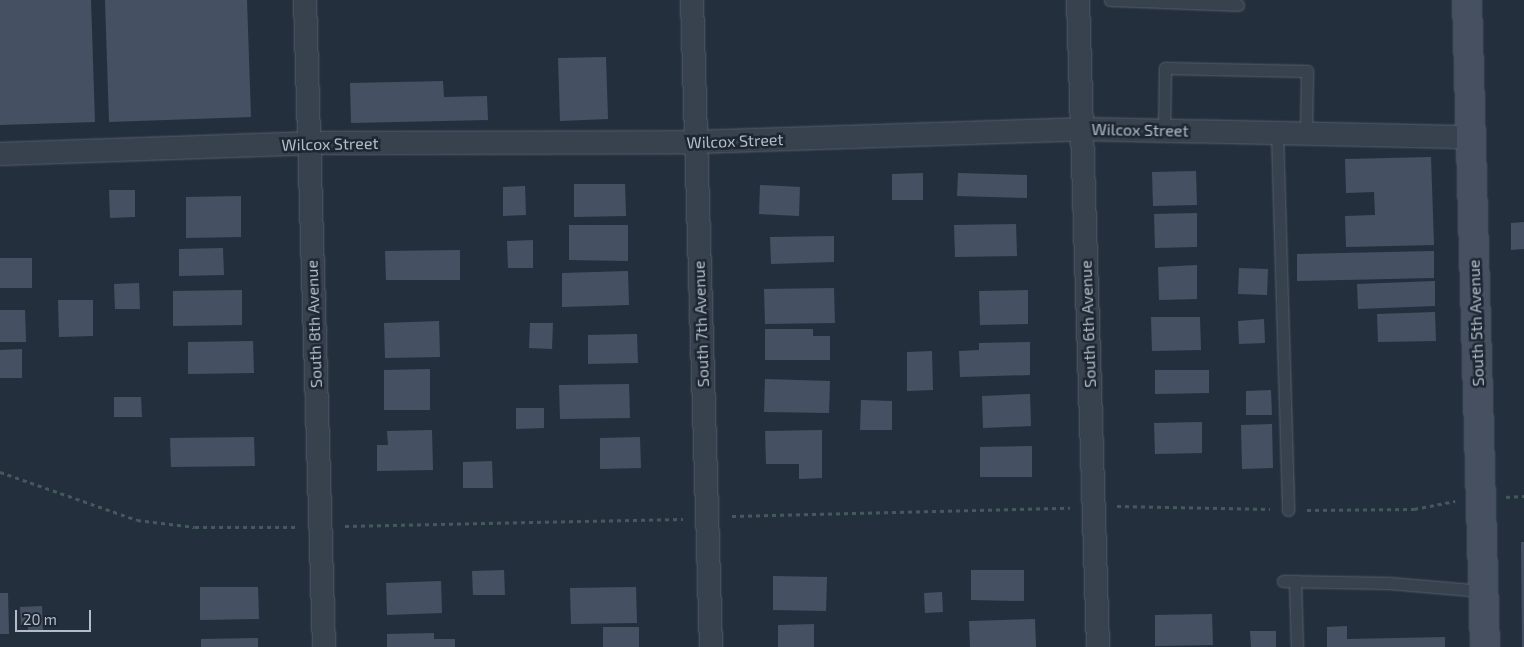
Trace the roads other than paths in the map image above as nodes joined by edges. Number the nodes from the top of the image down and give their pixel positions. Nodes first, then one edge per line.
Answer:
1 (305, 0) edge
2 (692, 0) edge
3 (1078, 0) edge
4 (1110, 0) edge
5 (1466, 0) edge
6 (1238, 5) dead end
7 (1082, 129) junction
8 (1164, 131) junction
9 (1277, 133) junction
10 (1306, 134) junction
11 (1471, 137) junction
12 (696, 142) junction
13 (309, 143) junction
14 (0, 154) edge
15 (1288, 510) dead end
16 (1283, 581) dead end
17 (1295, 582) junction
18 (1484, 591) junction
19 (324, 647) edge
20 (711, 647) edge
21 (1098, 647) edge
22 (1297, 647) edge
23 (1485, 647) edge

1 - 13 street, South 8th Avenue
2 - 12 street, South 7th Avenue
3 - 7 street, South 6th Avenue
4 - 6 lane
5 - 11 street, South 5th Avenue
7 - 8 street, Wilcox Street
7 - 12 street, Wilcox Street
7 - 21 street, South 6th Avenue
8 - 9 street, Wilcox Street
8 - 10 lane
9 - 10 street, Wilcox Street
9 - 15 lane
10 - 11 street, Wilcox Street
11 - 18 street, South 5th Avenue
12 - 13 street, Wilcox Street
12 - 20 street, South 7th Avenue
13 - 14 street, Wilcox Street
13 - 19 street, South 8th Avenue
16 - 17 lane
17 - 18 lane
17 - 22 lane
18 - 23 street, South 5th Avenue

